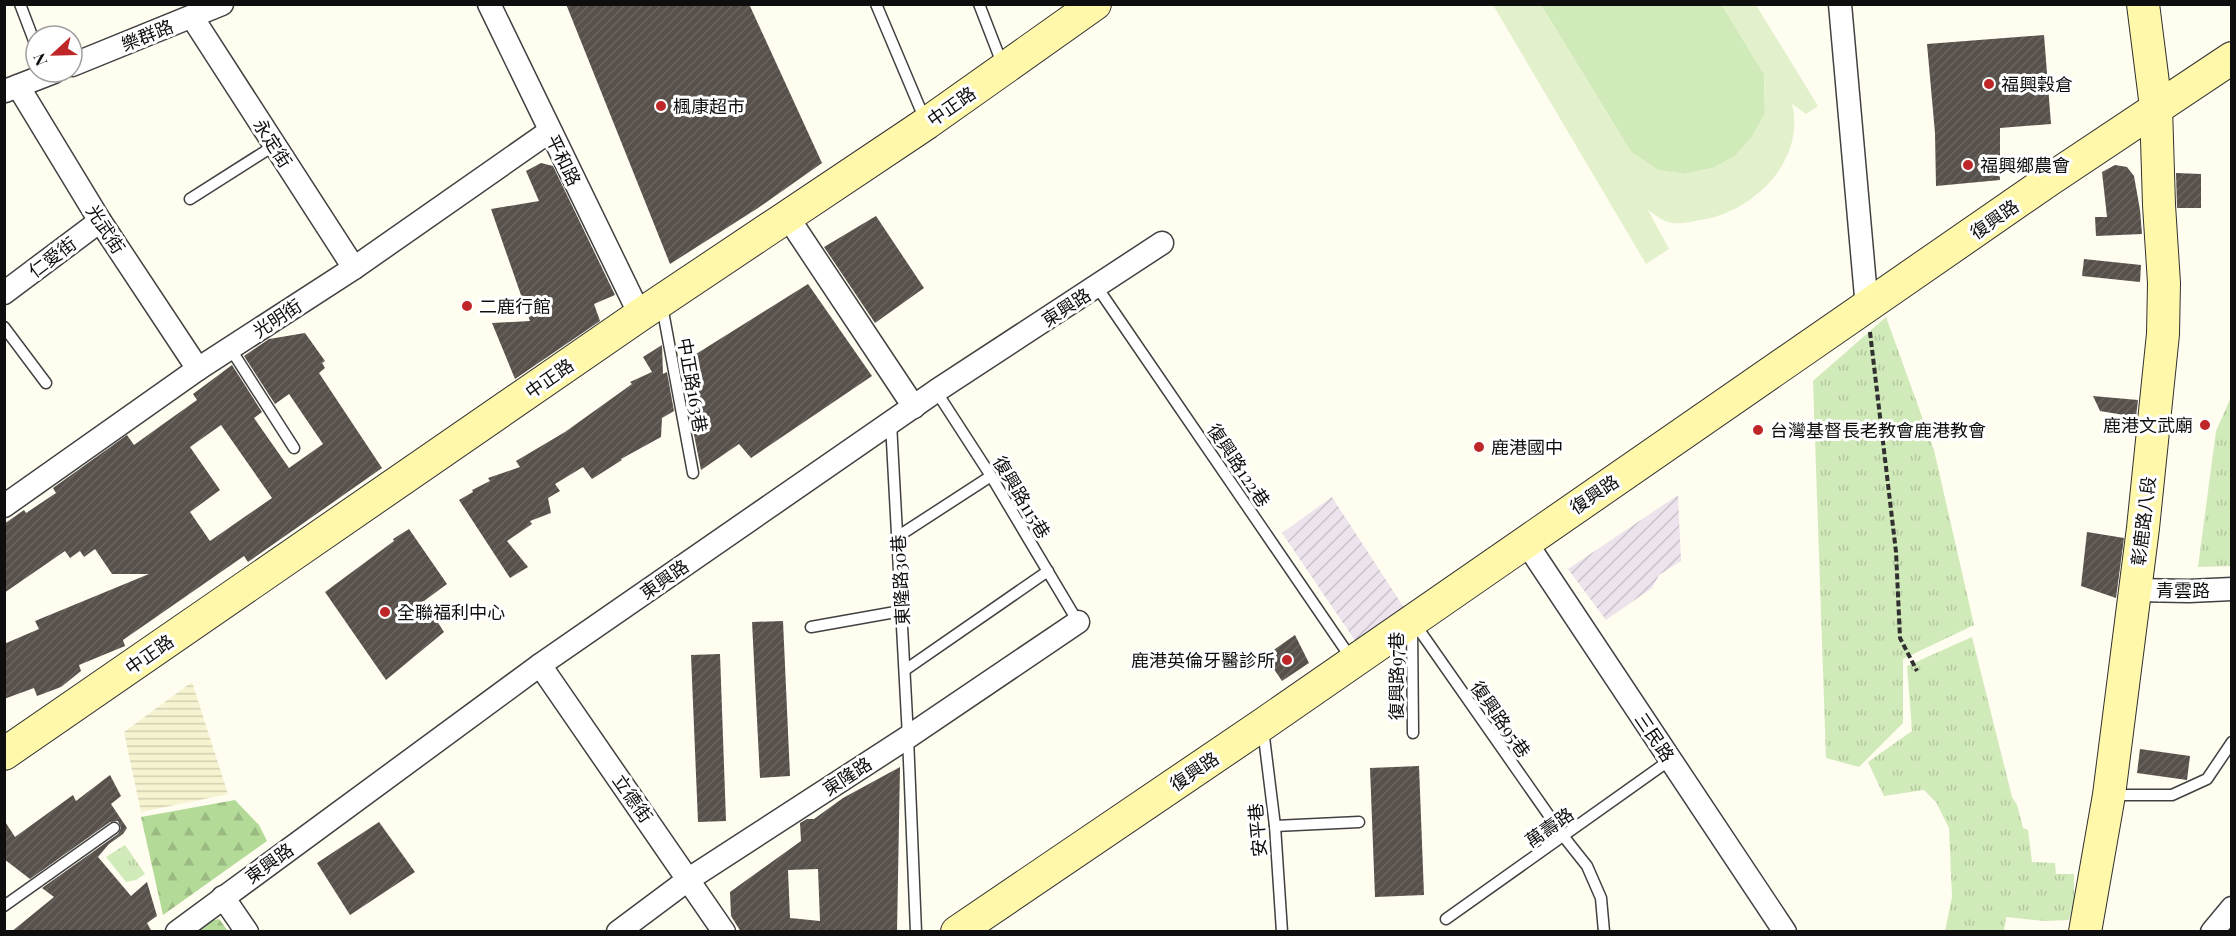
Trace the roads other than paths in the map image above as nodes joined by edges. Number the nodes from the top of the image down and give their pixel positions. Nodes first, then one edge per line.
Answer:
1 (20, 4) edge
2 (222, 4) edge
3 (489, 4) edge
4 (876, 4) edge
5 (978, 4) edge
6 (1095, 4) edge
7 (1840, 4) edge
8 (2142, 4) edge
9 (190, 11) edge
10 (28, 24) edge
11 (2232, 58) edge
12 (84, 60) edge
13 (1004, 69) junction
14 (11, 89) edge
15 (2156, 107) junction
16 (927, 123) junction
17 (549, 131) junction
18 (275, 145) junction
19 (190, 199) dead end
20 (787, 216) junction
21 (100, 221) junction
22 (1162, 243) dead end
23 (354, 268) junction
24 (1097, 287) junction
25 (4, 293) edge
26 (651, 308) junction
27 (1868, 308) junction
28 (4, 327) edge
29 (230, 348) junction
30 (198, 369) junction
31 (46, 383) dead end
32 (936, 391) junction
33 (914, 407) junction
34 (891, 423) junction
35 (294, 448) dead end
36 (693, 473) dead end
37 (991, 476) junction
38 (4, 506) edge
39 (897, 537) junction
40 (1525, 542) junction
41 (1048, 571) junction
42 (2232, 589) edge
43 (2135, 590) junction
44 (901, 611) junction
45 (1412, 620) junction
46 (1078, 622) joint
47 (811, 627) dead end
48 (1353, 661) junction
49 (540, 665) junction
50 (905, 670) junction
51 (1262, 725) junction
52 (1413, 732) dead end
53 (908, 737) junction
54 (2232, 742) edge
55 (4, 754) edge
56 (1670, 760) junction
57 (2109, 795) junction
58 (1359, 822) dead end
59 (1275, 826) junction
60 (114, 828) dead end
61 (1564, 837) junction
62 (689, 879) junction
63 (223, 897) junction
64 (4, 906) edge
65 (2232, 908) edge
66 (1446, 919) dead end
67 (966, 929) edge
68 (177, 932) edge
69 (247, 932) edge
70 (618, 932) edge
71 (724, 932) edge
72 (916, 932) edge
73 (1282, 932) edge
74 (1604, 932) edge
75 (1785, 932) edge
76 (2085, 932) edge
77 (2212, 932) edge

1 - 10 lane
2 - 9 street, 樂群路
3 - 17 street, 平和路
4 - 16 lane
5 - 13 lane
6 - 13 street, 中正路
7 - 27 street
8 - 15 street, 彰鹿路八段
9 - 12 street, 樂群路
9 - 18 street, 永定街
11 - 15 street, 復興路
13 - 16 street, 中正路
14 - 21 street, 光武街
15 - 27 street, 復興路
15 - 43 street, 彰鹿路八段
16 - 20 street, 中正路
17 - 23 street, 光明街
17 - 26 street, 平和路
18 - 19 lane
18 - 23 street, 永定街
20 - 26 street, 中正路
20 - 33 street
21 - 25 street, 仁愛街
21 - 30 street, 光武街
22 - 24 street, 東興路
23 - 29 street, 光明街
24 - 32 street, 東興路
24 - 48 lane, 復興路122巷
26 - 36 lane, 中正路163巷
26 - 55 street, 中正路
27 - 40 street, 復興路
28 - 31 lane
29 - 30 street, 光明街
29 - 35 lane
30 - 38 street, 光明街
32 - 33 street, 東興路
32 - 37 lane, 復興路115巷
33 - 34 street, 東興路
34 - 39 lane, 東隆路30巷
34 - 49 street, 東興路
37 - 39 lane
37 - 41 lane, 復興路115巷
39 - 44 lane, 東隆路30巷
40 - 45 street, 復興路
40 - 56 street, 三民路
41 - 46 lane, 復興路115巷
41 - 50 lane
42 - 43 street, 青雲路
43 - 57 street, 彰鹿路八段
44 - 47 lane
44 - 50 lane, 東隆路30巷
45 - 48 street, 復興路
45 - 52 lane, 復興路97巷
45 - 61 lane, 復興路95巷
46 - 53 street, 東隆路
48 - 51 street, 復興路
49 - 62 street, 立德街
49 - 63 street, 東興路
50 - 53 lane, 東隆路30巷
51 - 59 lane, 安平巷
51 - 67 street, 復興路
53 - 62 street, 東隆路
53 - 72 lane, 東隆路30巷
54 - 57 lane
56 - 61 lane, 萬壽路
56 - 75 street, 三民路
57 - 76 street, 彰鹿路八段
58 - 59 lane
59 - 73 lane, 安平巷
60 - 64 lane
61 - 66 lane, 萬壽路
61 - 74 lane, 復興路95巷
62 - 70 street, 東隆路
62 - 71 street, 立德街
63 - 68 street, 東興路
63 - 69 street
65 - 77 street

